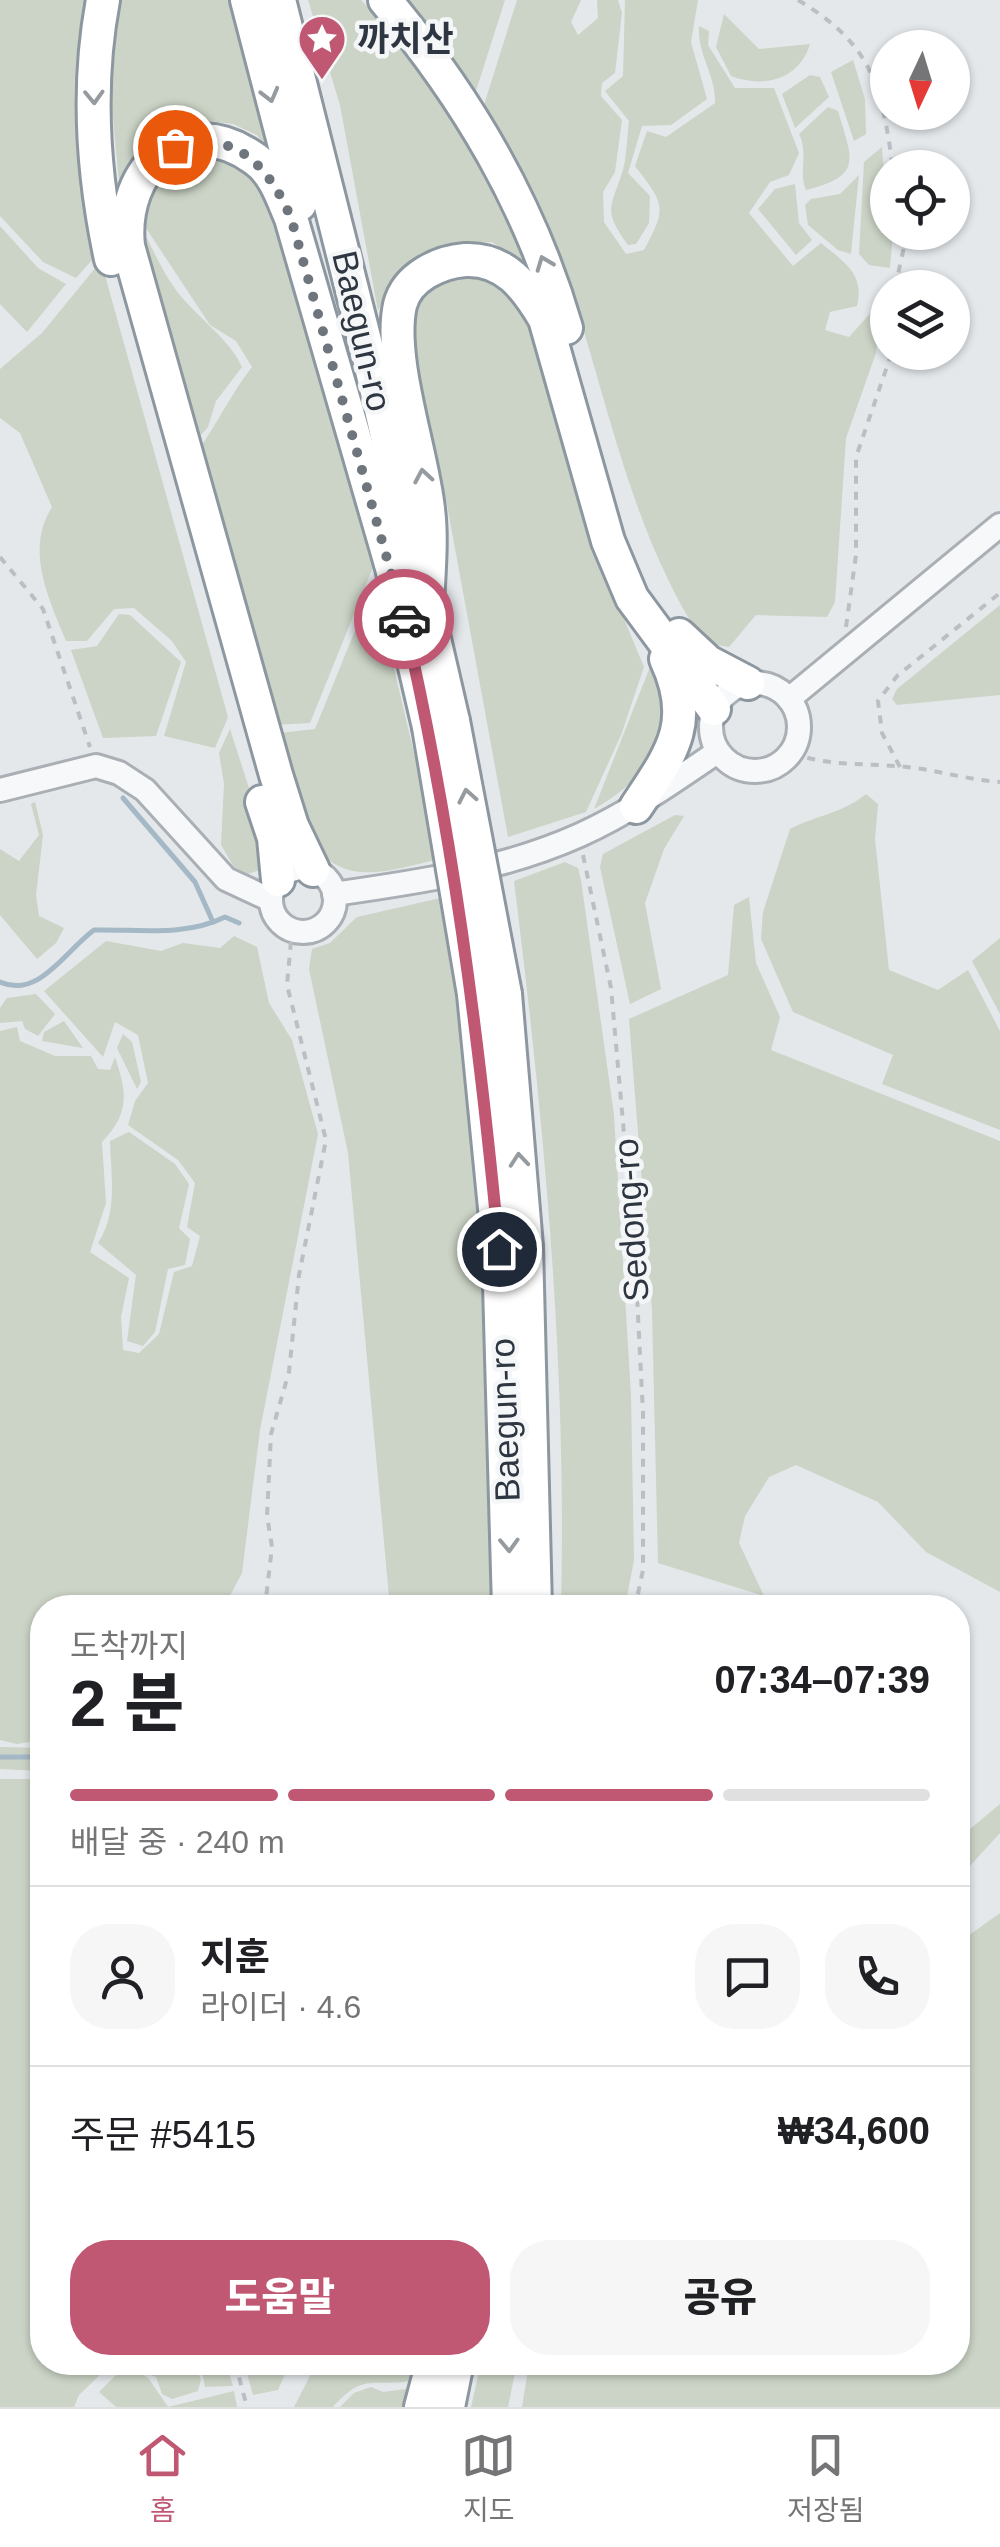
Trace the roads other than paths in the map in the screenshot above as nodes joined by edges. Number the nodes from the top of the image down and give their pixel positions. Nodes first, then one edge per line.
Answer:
1 (103, 0) edge
2 (247, 0) edge
3 (279, 0) edge
4 (385, 0) edge
5 (1000, 525) edge
6 (391, 564) junction
7 (427, 608) junction
8 (649, 623) junction
9 (748, 683) junction
10 (789, 698) junction
11 (714, 709) junction
12 (441, 724) junction
13 (717, 752) junction
14 (0, 790) edge
15 (636, 807) junction
16 (324, 882) junction
17 (275, 890) junction
18 (489, 994) junction
19 (509, 1595) edge
20 (535, 1595) edge
21 (430, 2375) edge
22 (454, 2375) edge
23 (422, 2407) edge
24 (448, 2407) edge

1 -> 17 highway
2 -> 6 highway, Baegun-ro
3 - 7 highway, Baegun-ro
9 -> 4 highway
5 - 10 street
6 - 12 highway, Baegun-ro
6 - 16 highway
7 -> 8 highway
7 - 12 highway, Baegun-ro
8 - 11 highway
8 - 15 highway
9 - 10 street
9 - 11 street
10 - 13 street
11 - 13 street
12 - 18 highway, bridge
13 - 15 street
14 - 17 street
15 - 16 street
16 - 17 street
16 - 17 street
18 -> 19 highway, Baegun-ro
20 -> 18 highway, Baegun-ro
21 - 23 highway
22 - 24 highway

